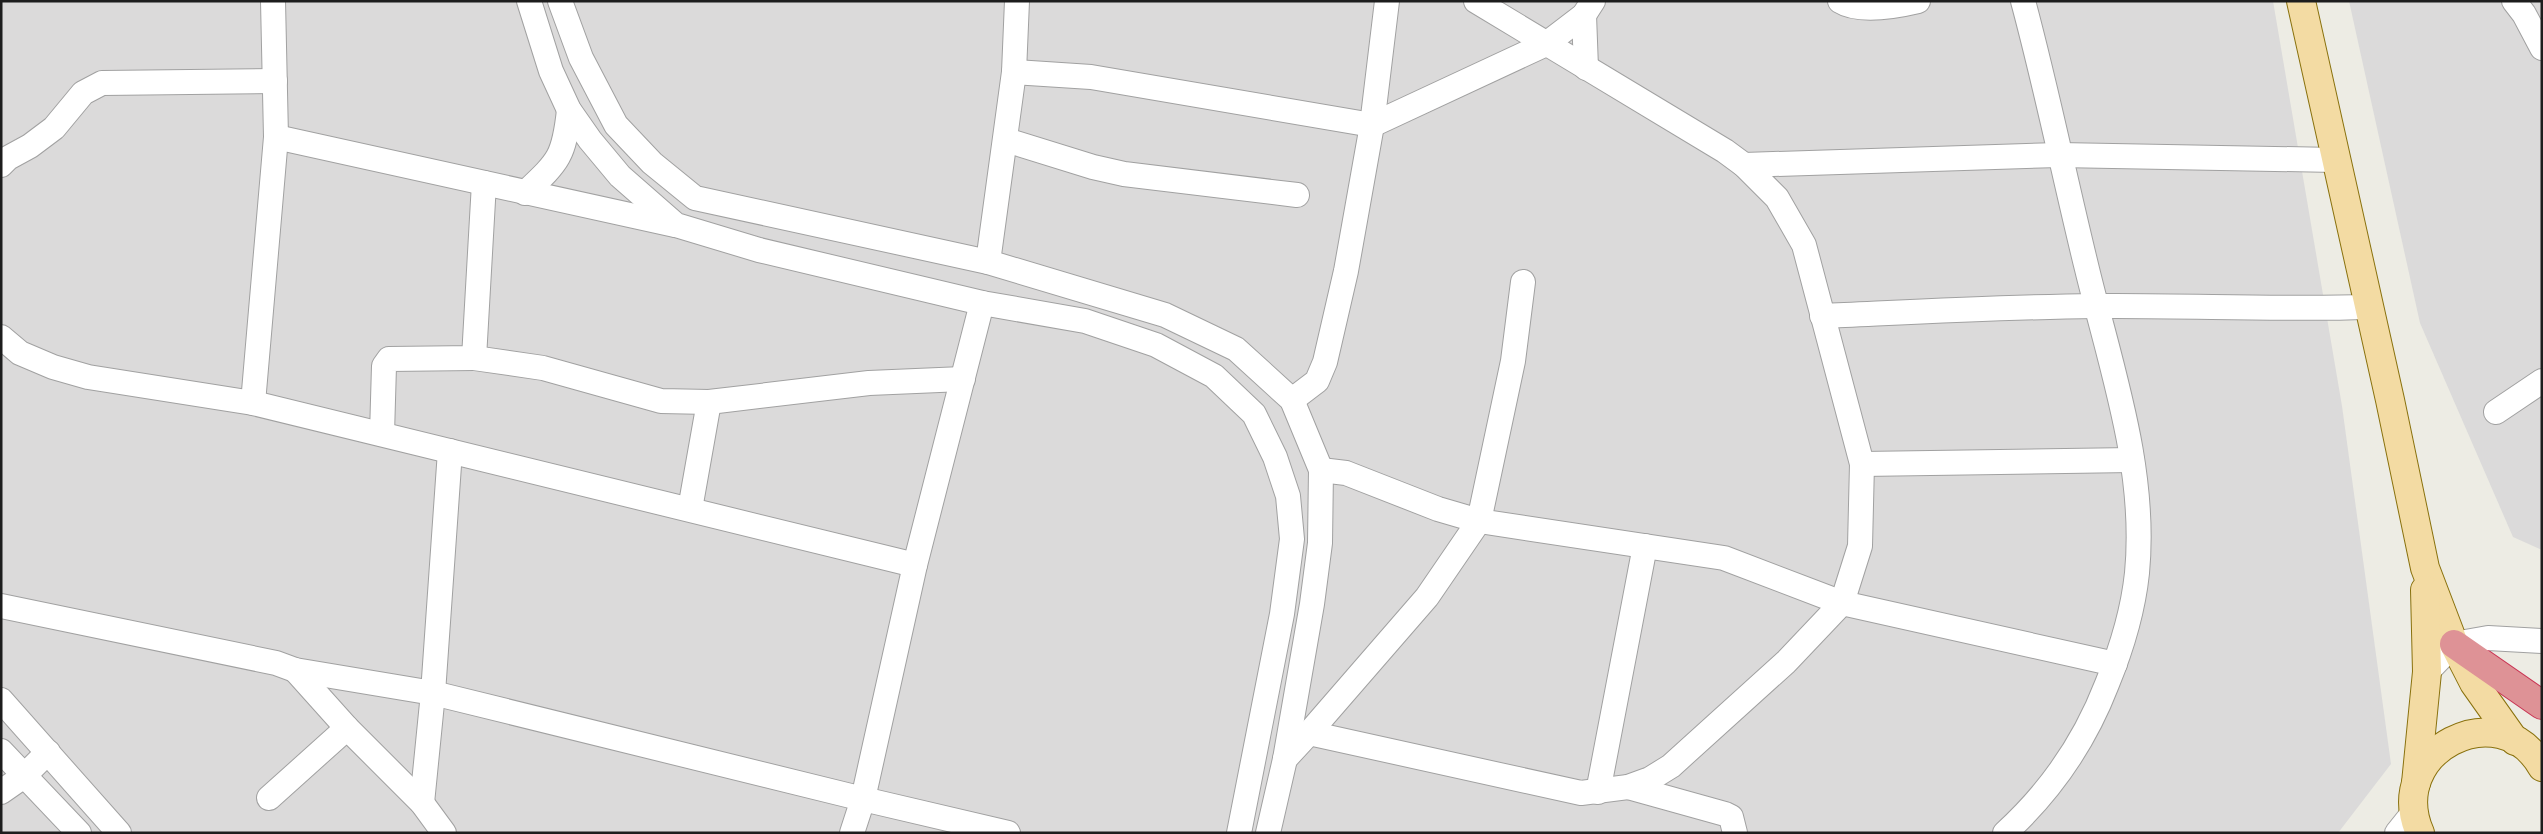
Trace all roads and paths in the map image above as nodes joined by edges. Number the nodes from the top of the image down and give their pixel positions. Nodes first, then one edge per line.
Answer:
1 (273, 1) edge
2 (529, 1) edge
3 (560, 1) edge
4 (1017, 1) edge
5 (1387, 1) edge
6 (1476, 1) edge
7 (1840, 1) edge
8 (1918, 1) edge
9 (2023, 1) edge
10 (2301, 1) edge
11 (2514, 1) edge
12 (1589, 8) edge
13 (1546, 44) junction
14 (2542, 48) edge
15 (1586, 68) junction
16 (1014, 72) junction
17 (275, 81) junction
18 (569, 110) junction
19 (1372, 125) junction
20 (276, 137) junction
21 (1006, 140) junction
22 (2060, 156) junction
23 (2335, 160) junction
24 (1, 164) edge
25 (1744, 165) junction
26 (484, 183) junction
27 (525, 193) junction
28 (1297, 195) dead end
29 (676, 225) junction
30 (988, 262) junction
31 (1523, 282) dead end
32 (982, 303) junction
33 (2096, 306) junction
34 (2368, 307) junction
35 (1822, 316) junction
36 (1, 337) edge
37 (474, 358) junction
38 (963, 379) junction
39 (2542, 381) edge
40 (1292, 400) junction
41 (709, 402) junction
42 (253, 403) junction
43 (2496, 412) dead end
44 (382, 434) junction
45 (450, 451) junction
46 (2132, 460) junction
47 (1862, 464) junction
48 (1321, 470) junction
49 (690, 508) junction
50 (1479, 521) junction
51 (1645, 546) junction
52 (915, 565) junction
53 (2425, 568) junction
54 (1842, 602) junction
55 (5, 612) edge
56 (2542, 642) edge
57 (2454, 644) junction
58 (2115, 664) junction
59 (295, 670) junction
60 (2427, 672) junction
61 (433, 693) junction
62 (1, 700) edge
63 (2542, 705) edge
64 (348, 728) junction
65 (1309, 733) junction
66 (1, 752) edge
67 (48, 752) junction
68 (2532, 752) edge
69 (1285, 759) junction
70 (24, 776) junction
71 (2416, 782) junction
72 (1628, 787) junction
73 (1, 792) edge
74 (1598, 792) junction
75 (269, 798) dead end
76 (863, 800) junction
77 (422, 803) junction
78 (2410, 826) edge
79 (78, 833) edge
80 (119, 833) edge
81 (444, 833) edge
82 (852, 833) edge
83 (1008, 833) edge
84 (1239, 833) edge
85 (1268, 833) edge
86 (1735, 833) edge
87 (2005, 833) edge

1 - 17 street
2 - 18 street
3 - 30 street
4 - 16 street
5 - 19 street
6 - 13 street
7 - 8 street
9 - 22 street
10 - 23 main road
11 - 14 street
12 - 13 street
12 - 15 street
13 - 15 street
13 - 19 street
15 - 25 street
16 - 19 street
16 - 21 street
17 - 20 street
17 - 24 street
18 - 27 street
18 - 29 street
19 - 40 street
20 - 26 street
20 - 42 street
21 - 28 street
21 - 30 street
22 - 23 street
22 - 25 street
22 - 33 street
23 - 34 main road
25 - 35 street
26 - 27 street
26 - 37 street
27 - 29 street
29 - 32 street
30 - 40 street
31 - 50 street
32 - 38 street
32 - 84 street
33 - 34 street
33 - 35 street
33 - 46 street
34 - 53 main road
35 - 47 street
36 - 42 street
37 - 41 street
37 - 44 street
38 - 41 street
38 - 52 street
39 - 43 street
40 - 48 street
41 - 49 street
42 - 44 street
44 - 45 street
45 - 49 street
45 - 61 street
46 - 47 street
46 - 58 street
47 - 54 street
48 - 50 street
48 - 69 street
49 - 52 street
50 - 51 street
50 - 65 street
51 - 54 street
51 - 74 street
52 - 76 street
53 - 57 main road
53 - 60 main road
54 - 58 street
54 - 72 street
55 - 59 street
56 - 57 street
57 - 60 street
57 - 63 highway
57 - 68 main road
58 - 87 street
59 - 61 street
59 - 64 street
60 - 71 main road
61 - 76 street
61 - 77 street
62 - 67 street
64 - 75 street
64 - 77 street
65 - 69 street
65 - 74 street
66 - 70 street
67 - 70 street
67 - 80 street
68 - 71 main road
69 - 85 street
70 - 73 street
70 - 79 street
71 - 78 main road
72 - 74 street
72 - 86 street
76 - 82 street
76 - 83 street
77 - 81 street

